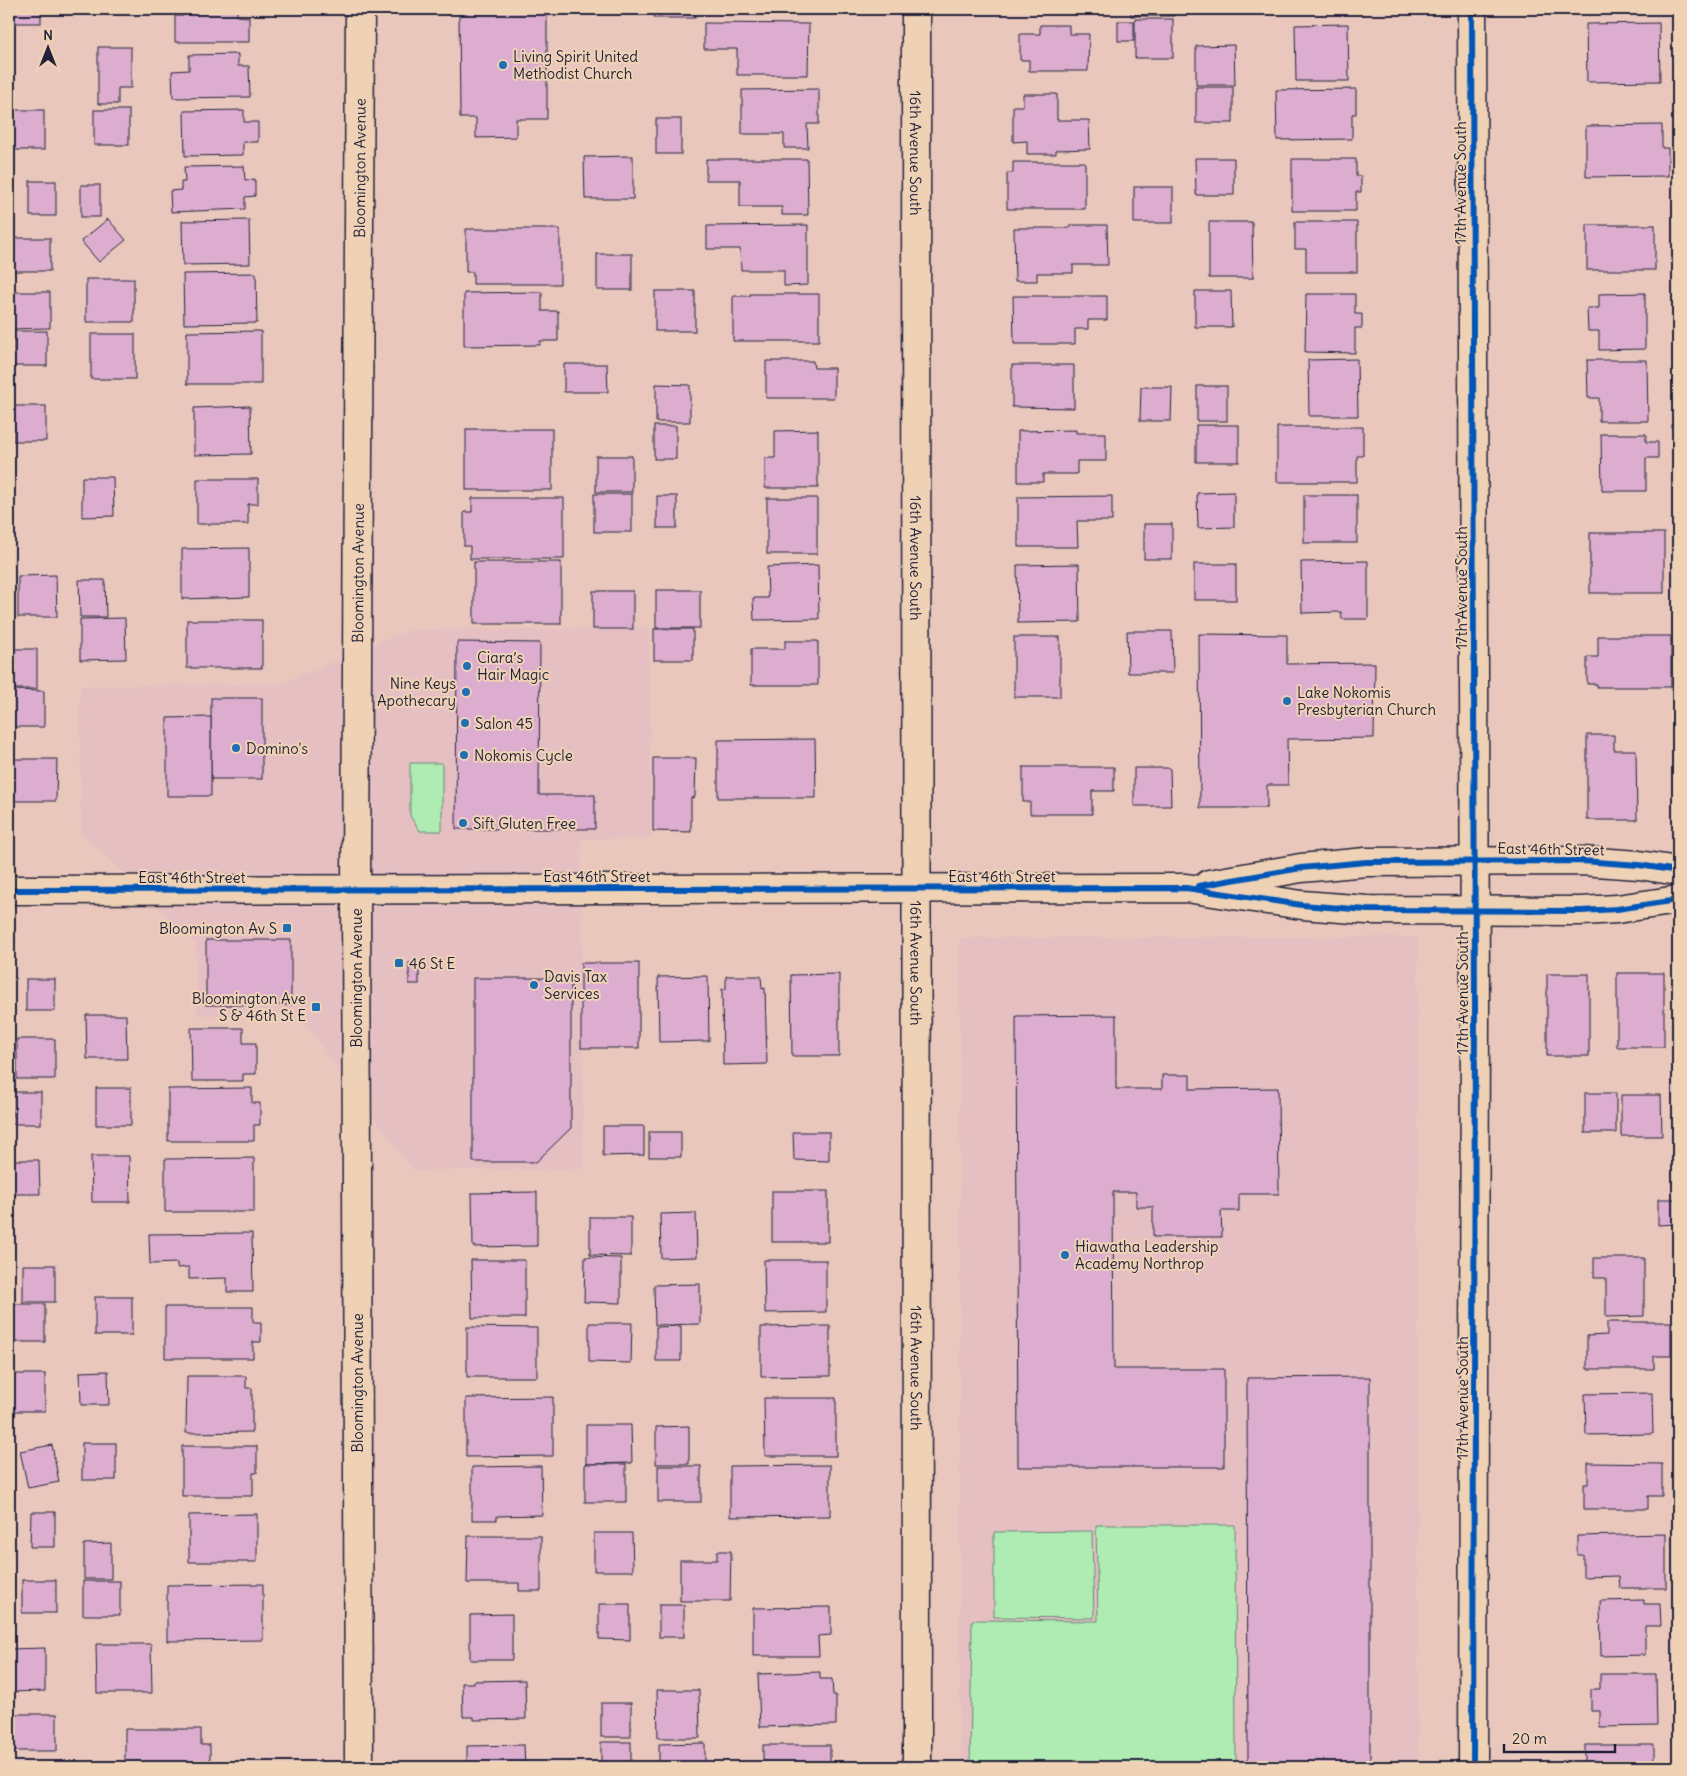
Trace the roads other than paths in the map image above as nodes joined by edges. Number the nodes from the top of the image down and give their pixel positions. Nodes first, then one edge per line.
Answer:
1 (360, 9) edge
2 (916, 9) edge
3 (1472, 9) edge
4 (1475, 861) junction
5 (1678, 871) edge
6 (916, 888) junction
7 (1186, 888) junction
8 (356, 889) junction
9 (9, 890) edge
10 (1678, 900) edge
11 (1475, 912) junction
12 (359, 1767) edge
13 (917, 1767) edge
14 (1473, 1767) edge

1 - 8 street, Bloomington Avenue
2 - 6 street, 16th Avenue South
3 - 4 street, 17th Avenue South
4 - 5 street, East 46th Street
4 - 7 street, East 46th Street
4 - 11 street, 17th Avenue South
6 - 7 street, East 46th Street
6 - 8 street, East 46th Street
6 - 13 street, 16th Avenue South
7 - 11 street, East 46th Street
8 - 9 street, East 46th Street
8 - 12 street, Bloomington Avenue
10 - 11 street, East 46th Street
11 - 14 street, 17th Avenue South

